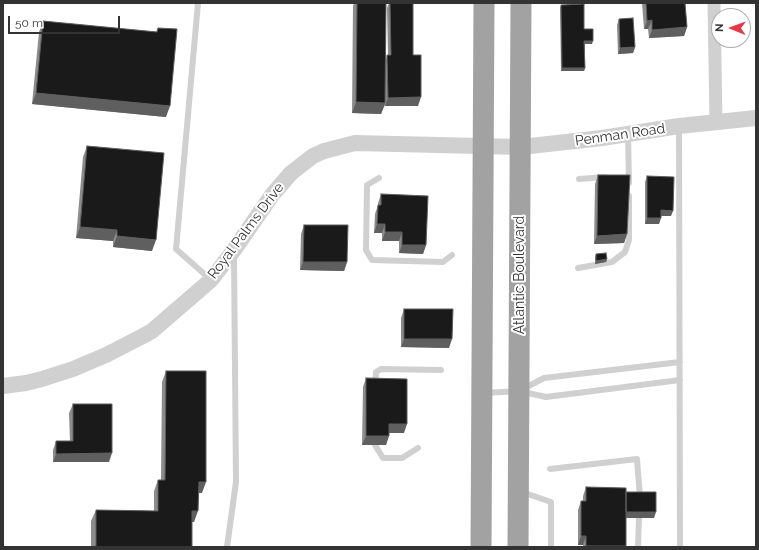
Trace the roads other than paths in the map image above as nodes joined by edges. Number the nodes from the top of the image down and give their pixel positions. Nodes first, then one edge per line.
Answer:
1 (198, 3) edge
2 (484, 3) edge
3 (521, 3) edge
4 (714, 3) edge
5 (756, 118) edge
6 (716, 122) junction
7 (679, 126) junction
8 (628, 134) junction
9 (484, 146) junction
10 (521, 147) junction
11 (614, 176) edge
12 (622, 176) edge
13 (629, 176) junction
14 (379, 178) dead end
15 (579, 178) dead end
16 (234, 250) junction
17 (452, 255) dead end
18 (578, 268) dead end
19 (210, 280) junction
20 (680, 362) junction
21 (441, 370) dead end
22 (680, 380) junction
23 (3, 386) edge
24 (375, 387) edge
25 (519, 392) junction
26 (482, 394) junction
27 (375, 445) edge
28 (418, 448) dead end
29 (550, 469) dead end
30 (518, 491) junction
31 (640, 498) edge
32 (639, 518) edge
33 (227, 547) edge
34 (481, 547) edge
35 (518, 547) edge
36 (551, 547) edge
37 (638, 547) edge
38 (680, 547) edge

1 - 19 lane
2 - 9 highway
3 - 10 highway, Atlantic Boulevard
4 - 6 street
5 - 6 street, Penman Road
6 - 7 street, Penman Road
7 - 8 street, Penman Road
7 - 20 lane
8 - 10 street, Penman Road
8 - 13 lane
9 - 10 street, Penman Road
9 - 16 street, Royal Palms Drive
9 - 26 highway
10 - 25 highway, Atlantic Boulevard
11 - 15 lane
12 - 13 lane
13 - 18 lane
14 - 17 lane
16 - 19 street, Royal Palms Drive
16 - 33 lane
19 - 23 street, Royal Palms Drive
20 - 22 lane
20 - 25 lane
21 - 24 lane
22 - 25 lane
22 - 38 lane
25 - 26 lane
25 - 30 highway, Atlantic Boulevard
26 - 34 highway
27 - 28 lane
29 - 31 lane
30 - 35 highway, Atlantic Boulevard
30 - 36 lane
32 - 37 lane

